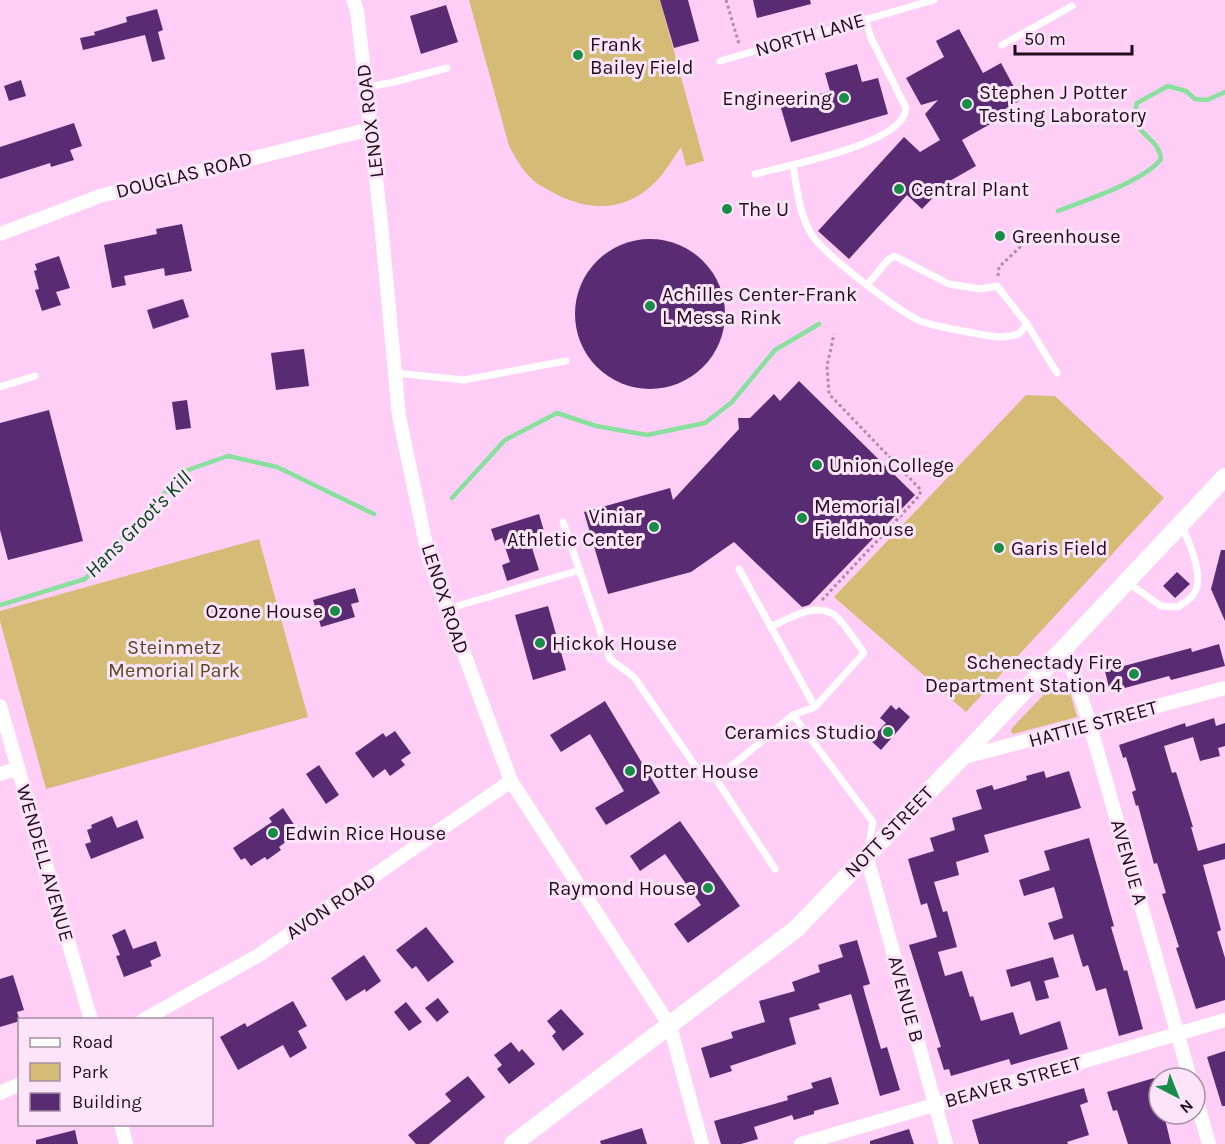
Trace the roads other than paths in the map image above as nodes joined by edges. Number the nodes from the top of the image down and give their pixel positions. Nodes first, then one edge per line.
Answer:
1 (353, 0) edge
2 (934, 0) edge
3 (1072, 6) dead end
4 (865, 19) junction
5 (1002, 45) dead end
6 (720, 61) dead end
7 (447, 68) dead end
8 (366, 87) junction
9 (371, 129) junction
10 (793, 165) junction
11 (755, 174) dead end
12 (0, 234) edge
13 (867, 285) junction
14 (1027, 324) junction
15 (566, 361) dead end
16 (395, 373) junction
17 (1057, 373) dead end
18 (35, 376) dead end
19 (0, 387) edge
20 (1225, 477) edge
21 (564, 522) dead end
22 (1181, 523) junction
23 (739, 569) dead end
24 (580, 570) junction
25 (1127, 581) junction
26 (447, 609) junction
27 (771, 627) junction
28 (1065, 646) junction
29 (1225, 688) edge
30 (0, 706) edge
31 (815, 707) junction
32 (793, 715) junction
33 (1090, 725) junction
34 (961, 758) junction
35 (18, 769) junction
36 (0, 774) edge
37 (716, 779) junction
38 (511, 781) junction
39 (866, 854) junction
40 (775, 869) dead end
41 (90, 1018) edge
42 (147, 1018) edge
43 (1225, 1020) edge
44 (670, 1026) junction
45 (1178, 1034) junction
46 (1187, 1066) edge
47 (18, 1085) edge
48 (0, 1093) edge
49 (936, 1105) junction
50 (121, 1126) edge
51 (1204, 1126) edge
52 (126, 1144) edge
53 (513, 1144) edge
54 (702, 1144) edge
55 (801, 1144) edge
56 (946, 1144) edge
57 (1209, 1144) edge

1 - 8 street, LENOX ROAD
2 - 4 lane, NORTH LANE
3 - 5 lane
4 - 6 lane, NORTH LANE
4 - 10 lane
7 - 8 lane
8 - 9 street, LENOX ROAD
9 - 12 street, DOUGLAS ROAD
9 - 16 street, LENOX ROAD
10 - 11 lane
10 - 13 lane
13 - 14 lane
13 - 14 lane
14 - 17 lane
15 - 16 lane
16 - 26 street, LENOX ROAD
18 - 19 lane
20 - 22 main road, NOTT STREET
21 - 24 lane
22 - 25 main road, NOTT STREET
22 - 25 lane
23 - 27 lane
24 - 26 lane
24 - 37 lane
25 - 28 main road, NOTT STREET
26 - 38 street, LENOX ROAD
27 - 31 lane
27 - 31 lane
28 - 33 street, AVENUE A
28 - 34 main road, NOTT STREET
29 - 33 street, HATTIE STREET
30 - 35 street, WENDELL AVENUE
31 - 32 lane
32 - 37 lane
32 - 39 lane
33 - 34 street, HATTIE STREET
33 - 45 street, AVENUE A
34 - 39 main road, NOTT STREET
35 - 36 street
35 - 41 street, WENDELL AVENUE
37 - 40 lane
38 - 42 street, AVON ROAD
38 - 44 street, LENOX ROAD
39 - 44 main road, NOTT STREET
39 - 49 street, AVENUE B
43 - 45 street, BEAVER STREET
44 - 53 main road, NOTT STREET
44 - 54 street, LENOX ROAD
45 - 46 street, AVENUE A
45 - 49 street, BEAVER STREET
47 - 48 street
49 - 55 street, BEAVER STREET
49 - 56 street, AVENUE B
50 - 52 street
51 - 57 street

